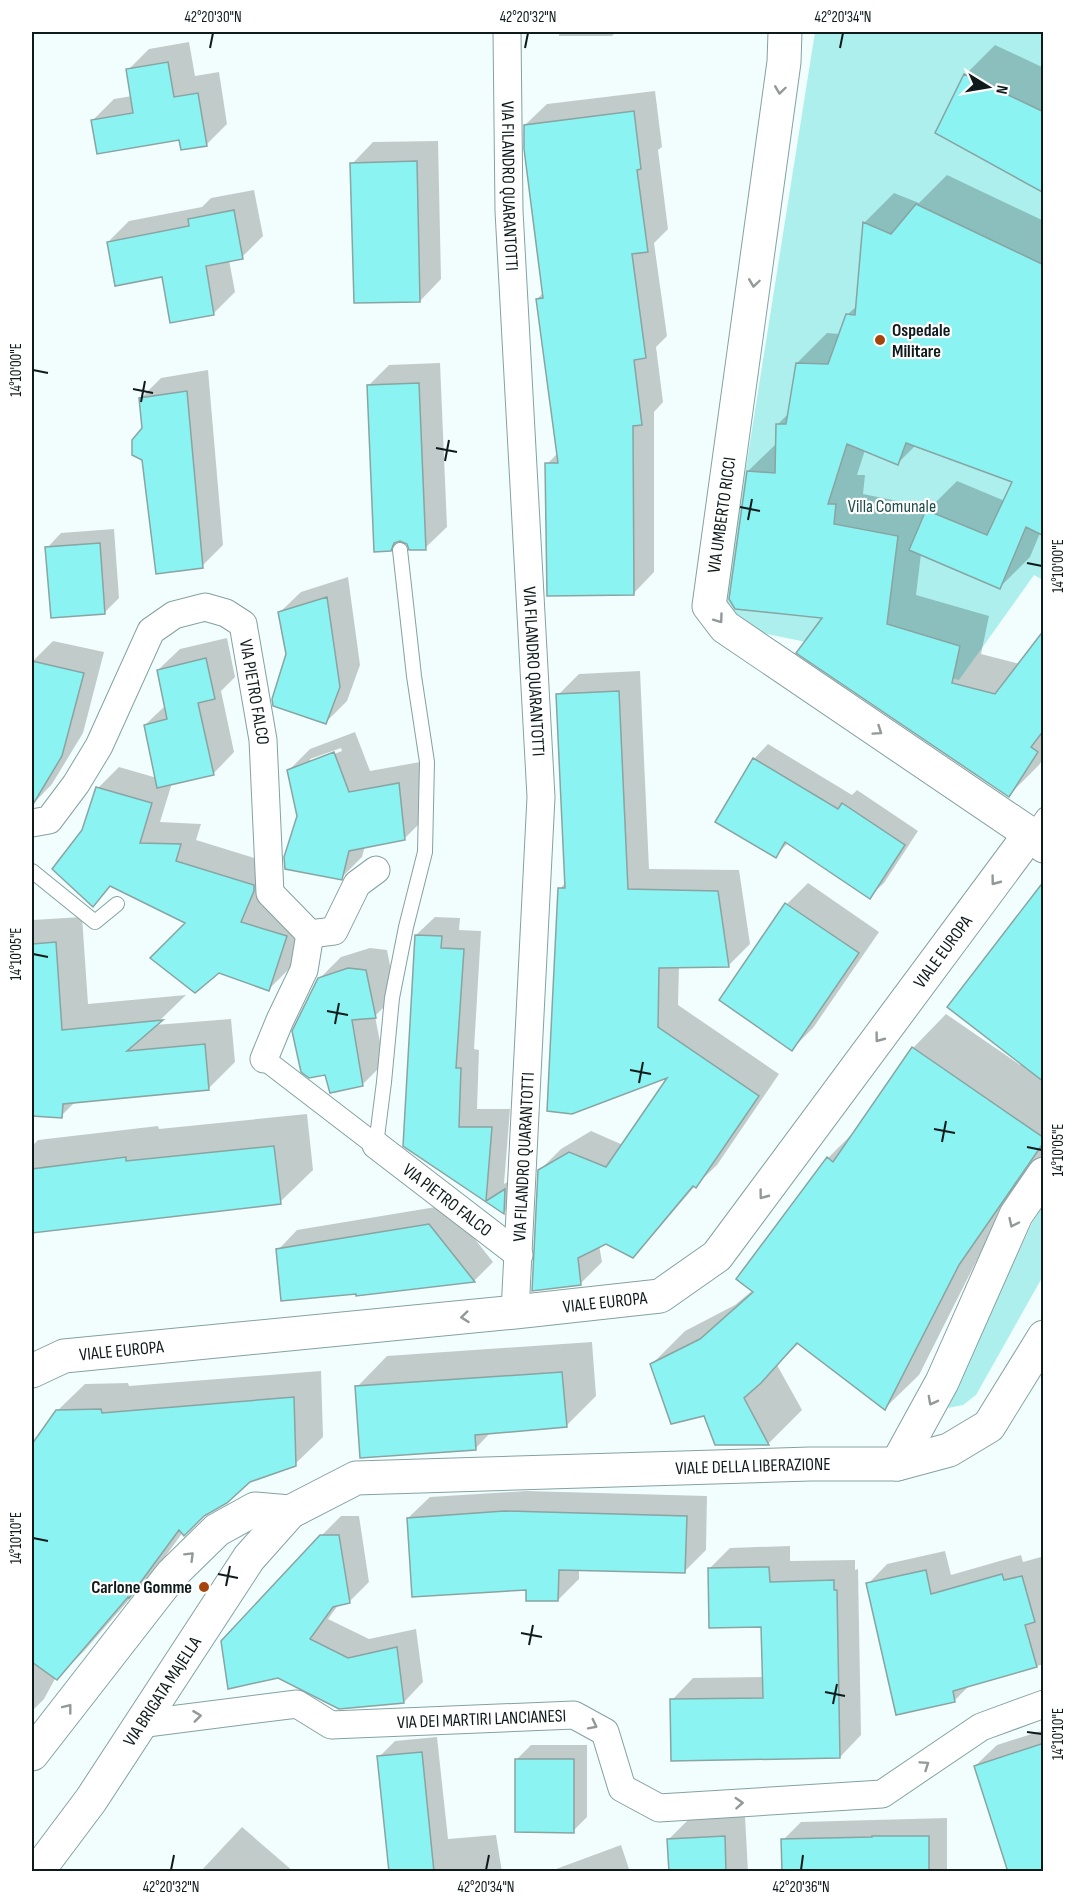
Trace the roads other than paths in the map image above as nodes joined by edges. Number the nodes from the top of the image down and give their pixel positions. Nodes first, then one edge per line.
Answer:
1 (507, 32) edge
2 (785, 32) edge
3 (400, 550) dead end
4 (32, 823) edge
5 (1039, 831) edge
6 (376, 870) dead end
7 (32, 871) edge
8 (117, 904) dead end
9 (310, 934) junction
10 (264, 1059) joint
11 (376, 1144) junction
12 (1044, 1174) edge
13 (519, 1255) junction
14 (515, 1312) junction
15 (1044, 1337) edge
16 (32, 1371) edge
17 (897, 1464) junction
18 (290, 1512) junction
19 (1044, 1704) edge
20 (139, 1724) junction
21 (32, 1754) edge
22 (37, 1872) edge

1 - 13 street, VIA FILANDRO QUARANTOTTI
2 -> 5 street, VIA UMBERTO RICCI
3 - 11 lane
4 - 9 street, VIA PIETRO FALCO
5 -> 14 street, VIALE EUROPA
6 - 9 street
7 - 8 lane
9 - 10 street
10 - 11 street
11 - 13 street, VIA PIETRO FALCO
12 -> 17 street
13 - 14 street, VIA FILANDRO QUARANTOTTI
14 -> 16 street, VIALE EUROPA
15 - 17 street, VIALE DELLA LIBERAZIONE
17 - 18 street, VIALE DELLA LIBERAZIONE
18 - 20 street, VIA BRIGATA MAJELLA
21 -> 18 street
20 -> 19 street, VIA DEI MARTIRI LANCIANESI
20 - 22 street, VIA BRIGATA MAJELLA

